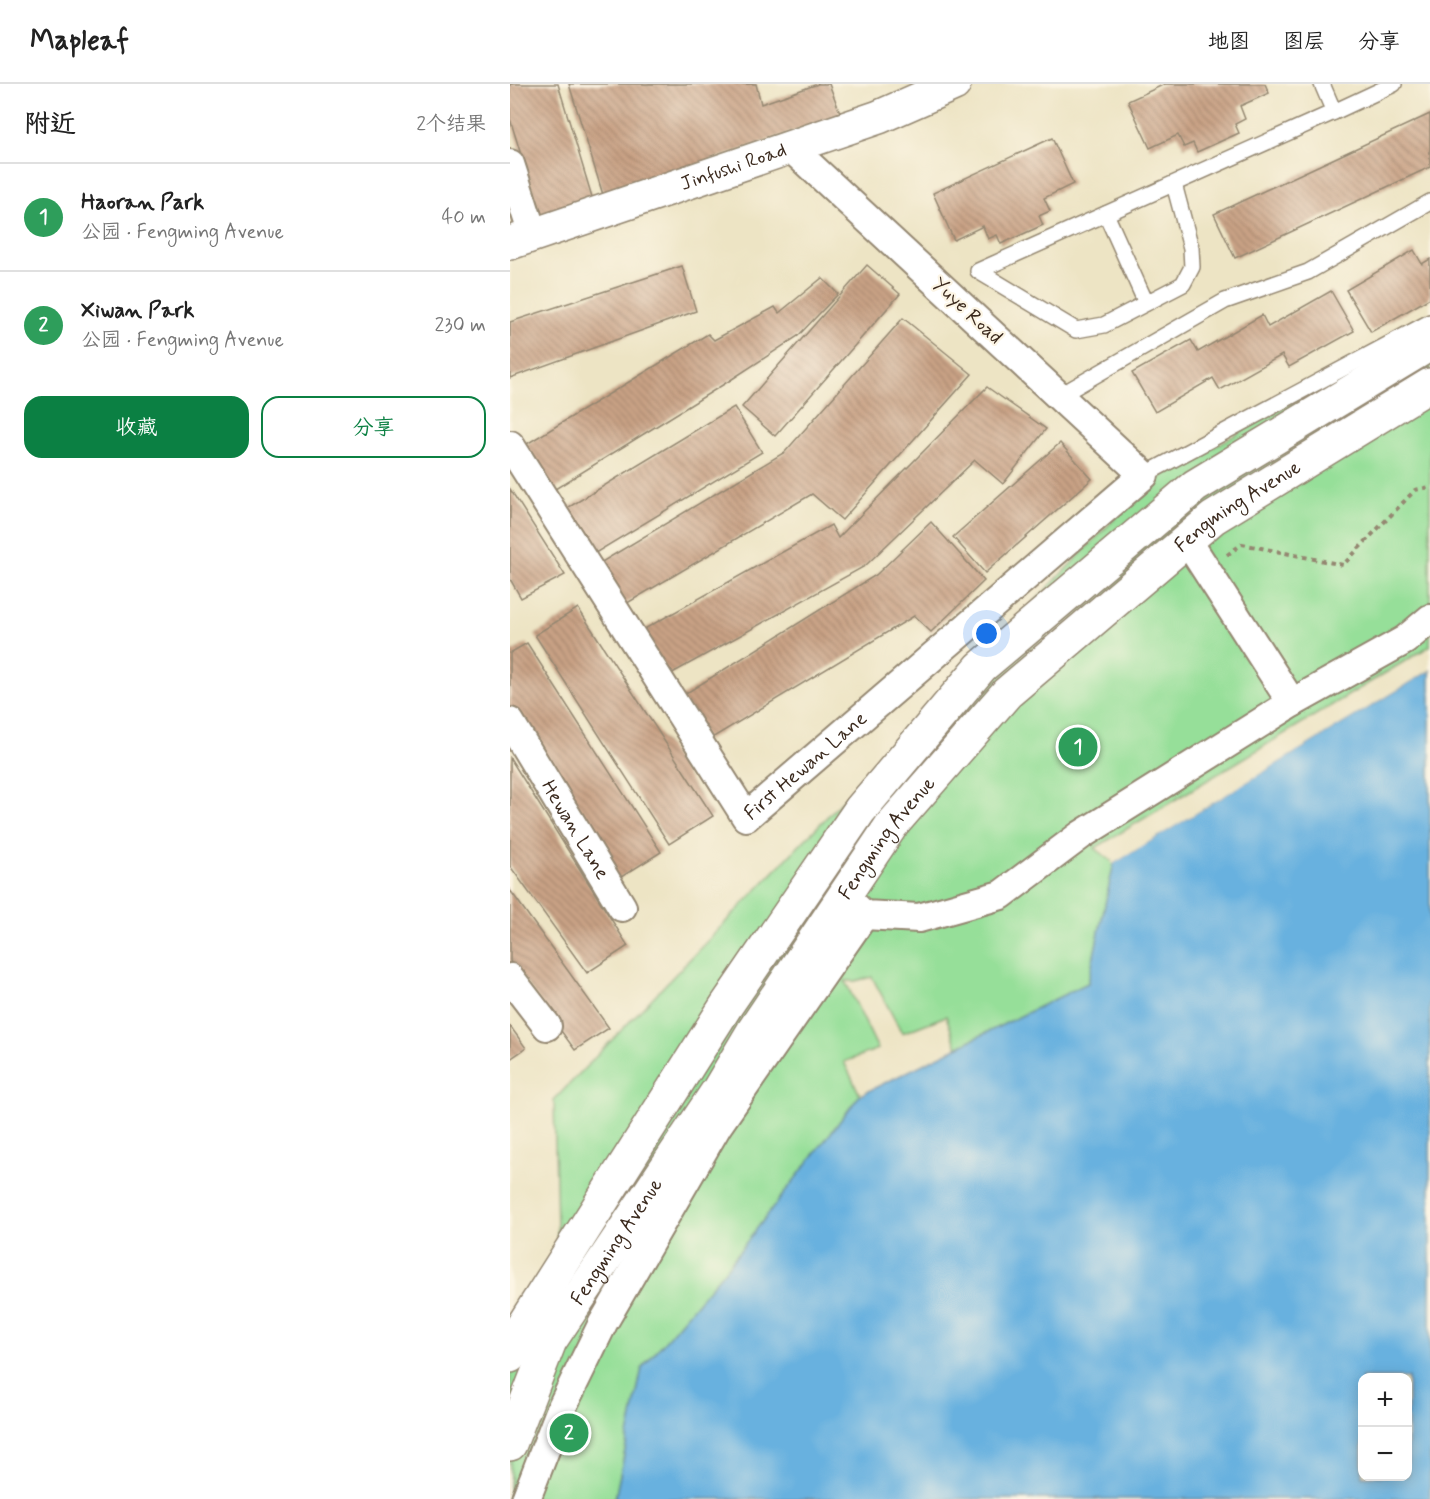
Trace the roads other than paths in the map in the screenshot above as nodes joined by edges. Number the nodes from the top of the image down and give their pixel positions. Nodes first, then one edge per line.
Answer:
1 (954, 84) edge
2 (1322, 84) edge
3 (1394, 84) edge
4 (1334, 112) junction
5 (790, 147) junction
6 (510, 165) edge
7 (1174, 184) junction
8 (1430, 202) edge
9 (1106, 214) junction
10 (522, 239) edge
11 (1146, 303) junction
12 (1430, 322) edge
13 (1430, 344) edge
14 (1430, 385) edge
15 (1059, 396) junction
16 (510, 445) edge
17 (1144, 475) junction
18 (1187, 540) junction
19 (1430, 619) edge
20 (1292, 703) junction
21 (510, 722) edge
22 (854, 905) junction
23 (622, 907) dead end
24 (510, 978) edge
25 (547, 1026) dead end
26 (510, 1356) edge
27 (510, 1444) edge
28 (526, 1499) edge

1 - 5 main road, Jinfushi Road
2 - 4 lane
3 - 4 lane
4 - 7 lane
5 - 10 main road, Jinfushi Road
5 - 15 street, Yuye Road
6 - 10 street
7 - 9 lane
7 - 11 lane
8 - 15 lane
9 - 11 lane
9 - 11 lane
12 - 17 lane
13 - 26 main road, Fengming Avenue
14 - 18 main road, Fengming Avenue
15 - 17 street, Yuye Road
16 - 17 street, First Hewan Lane
18 - 20 street
18 - 22 main road, Fengming Avenue
19 - 20 street
20 - 22 street
21 - 23 street, Hewan Lane
22 - 27 main road, Fengming Avenue
22 - 28 street
24 - 25 street

